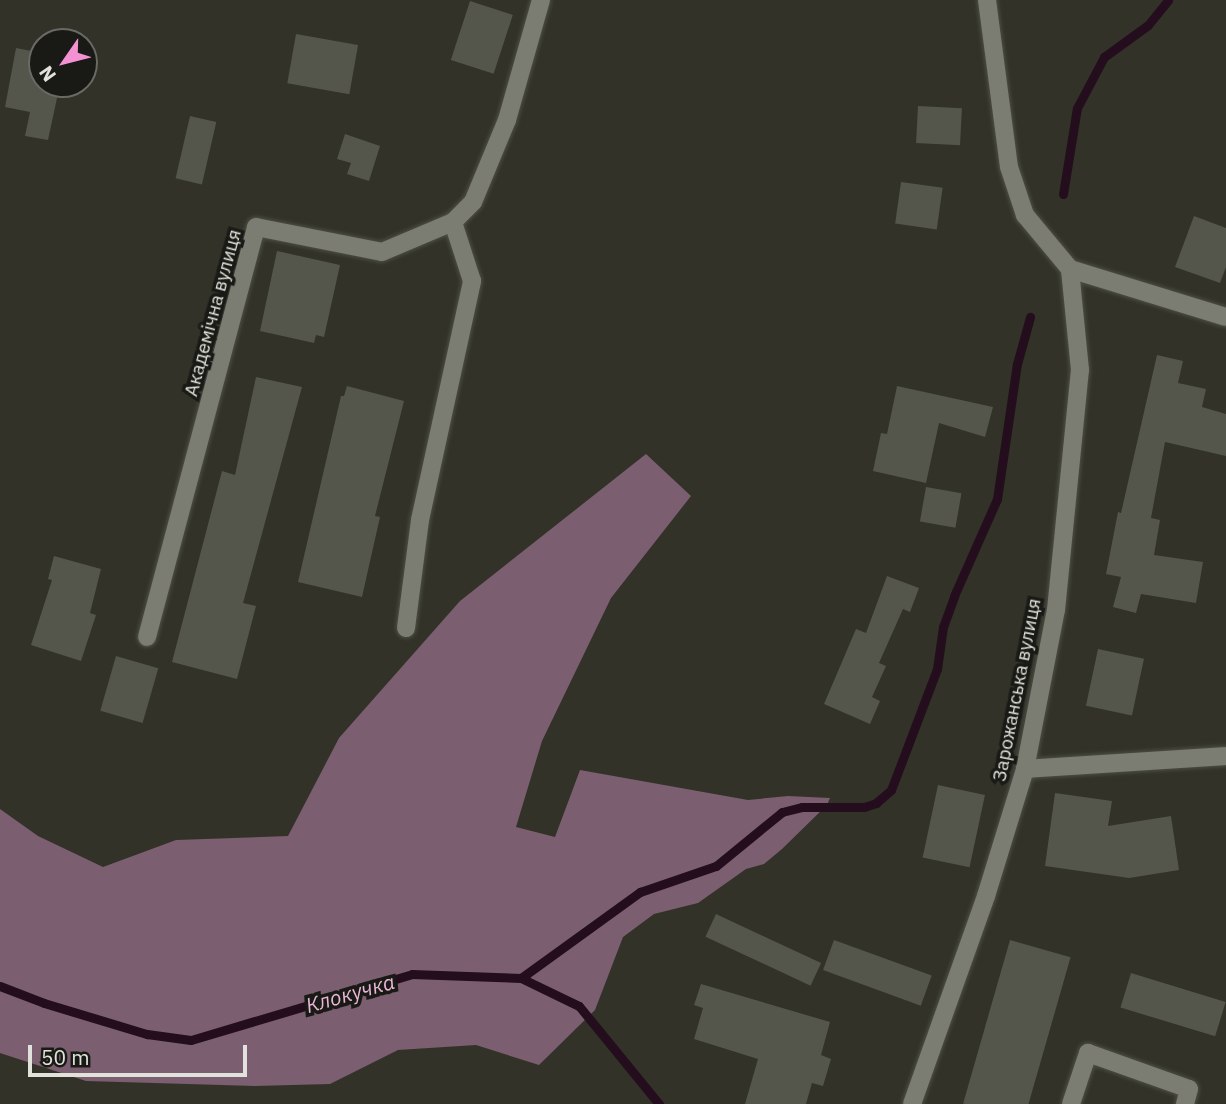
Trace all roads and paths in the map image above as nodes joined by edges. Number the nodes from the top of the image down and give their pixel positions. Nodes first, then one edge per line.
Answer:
1 (541, 0) edge
2 (987, 0) edge
3 (453, 222) junction
4 (1070, 269) junction
5 (1226, 317) edge
6 (406, 628) dead end
7 (148, 637) dead end
8 (1226, 756) edge
9 (1025, 769) junction
10 (912, 1104) edge
11 (1071, 1104) edge
12 (1185, 1104) edge

1 - 3 street, Академічна вулиця
2 - 4 street
3 - 6 street
3 - 7 street, Академічна вулиця
4 - 5 street
4 - 9 street, Зарожанська вулиця
8 - 9 street
9 - 10 street, Зарожанська вулиця
11 - 12 street

